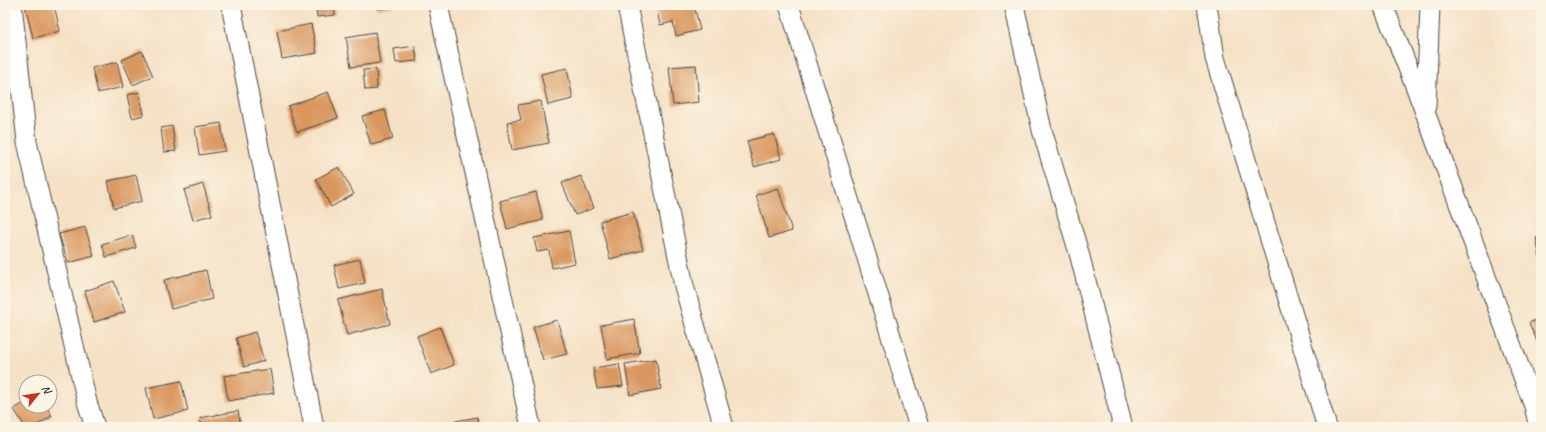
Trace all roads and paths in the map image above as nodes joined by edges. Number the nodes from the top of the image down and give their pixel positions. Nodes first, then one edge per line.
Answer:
1 (12, 5) edge
2 (231, 5) edge
3 (438, 5) edge
4 (627, 5) edge
5 (790, 5) edge
6 (1014, 5) edge
7 (1207, 5) edge
8 (1383, 5) edge
9 (1430, 5) edge
10 (1426, 116) junction
11 (95, 427) edge
12 (314, 427) edge
13 (531, 427) edge
14 (724, 427) edge
15 (919, 427) edge
16 (1123, 427) edge
17 (1327, 427) edge
18 (1539, 427) edge

1 - 11 street
2 - 12 street
3 - 13 street
4 - 14 street
5 - 15 street
6 - 16 street
7 - 17 street
8 - 10 street
9 - 10 street
10 - 18 street

